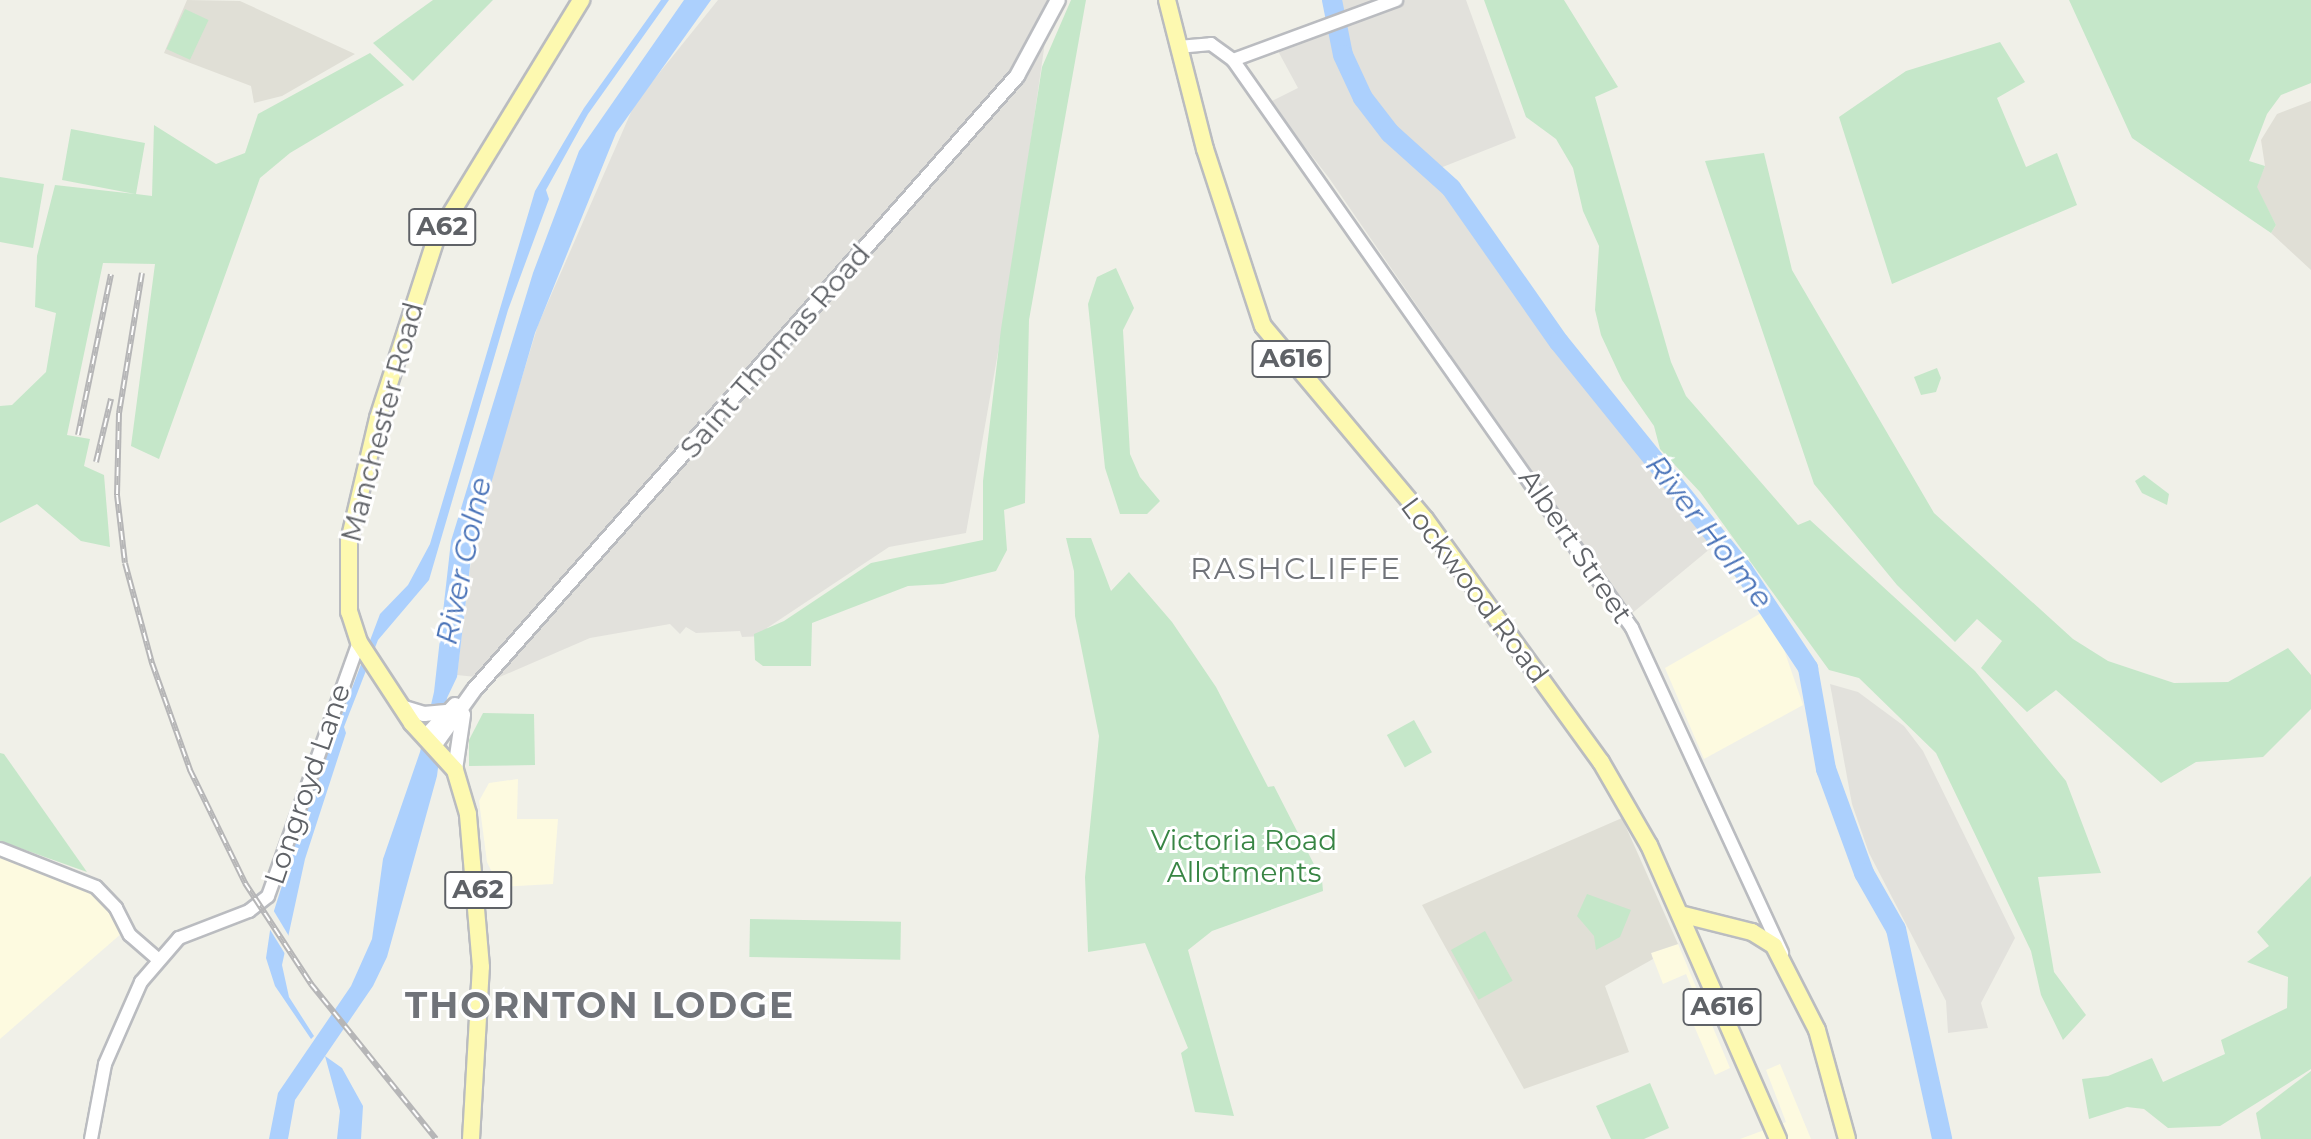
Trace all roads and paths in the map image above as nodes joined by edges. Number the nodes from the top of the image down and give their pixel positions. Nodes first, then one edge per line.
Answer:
1 (581, 0) edge
2 (1058, 0) edge
3 (1167, 0) edge
4 (1396, 0) edge
5 (1178, 47) junction
6 (1233, 60) junction
7 (360, 644) junction
8 (471, 694) junction
9 (401, 707) junction
10 (450, 711) junction
11 (430, 742) junction
12 (455, 770) junction
13 (0, 849) edge
14 (1680, 914) junction
15 (158, 959) junction
16 (1782, 959) junction
17 (91, 1139) edge
18 (471, 1139) edge
19 (1778, 1139) edge
20 (1847, 1139) edge

1 - 7 main road, Manchester Road / A62
2 - 8 main road, Saint Thomas Road
3 - 5 main road, A616
4 - 6 street
5 - 6 street
5 - 14 main road, Lockwood Road / A616
6 - 16 street, Albert Street
7 - 9 main road, Manchester Road / A62
7 - 15 street, Longroyd Lane
8 - 10 main road, Saint Thomas Road
8 - 11 main road, Saint Thomas Road
8 - 12 main road
9 - 10 main road
9 - 11 main road, Manchester Road / A62
10 - 11 main road, Saint Thomas Road
11 - 12 main road, Manchester Road / A62
12 - 18 main road, Manchester Road / A62
13 - 15 street
14 - 16 main road, A616
14 - 19 main road, Lockwood Road / A616
15 - 17 street
16 - 20 main road, Albert Street / A616

